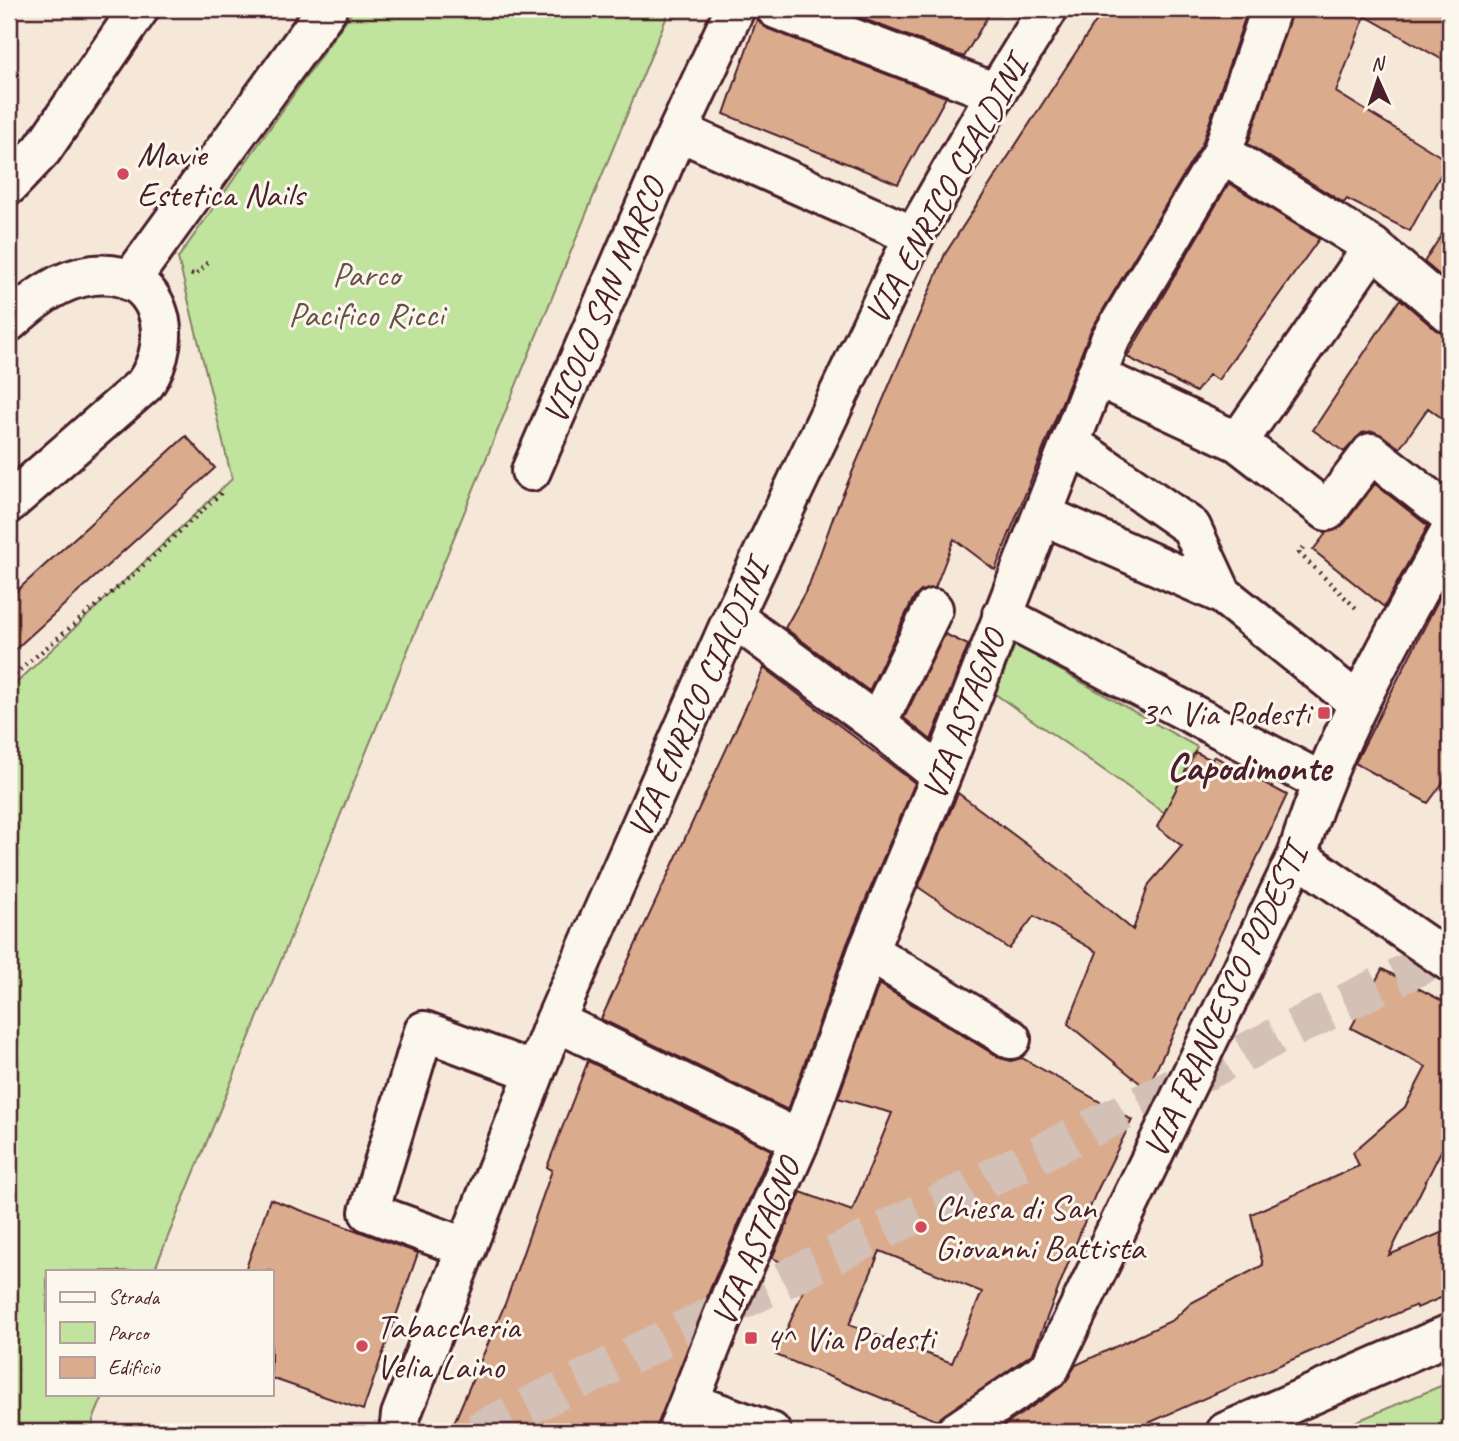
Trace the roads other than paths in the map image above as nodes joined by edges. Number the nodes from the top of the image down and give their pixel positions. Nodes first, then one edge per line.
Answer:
1 (139, 9) edge
2 (327, 9) edge
3 (735, 9) edge
4 (776, 9) edge
5 (1048, 9) edge
6 (1270, 9) edge
7 (841, 21) edge
8 (996, 93) junction
9 (678, 131) junction
10 (1222, 153) junction
11 (9, 186) edge
12 (914, 236) junction
13 (1373, 247) junction
14 (130, 281) junction
15 (1450, 313) edge
16 (9, 322) edge
17 (1096, 376) junction
18 (1238, 442) junction
19 (1070, 443) junction
20 (531, 471) dead end
21 (9, 503) edge
22 (1043, 514) junction
23 (1450, 515) edge
24 (1450, 532) edge
25 (1222, 594) junction
26 (933, 609) dead end
27 (1002, 615) junction
28 (733, 617) junction
29 (1358, 704) junction
30 (877, 724) junction
31 (941, 776) junction
32 (1322, 782) junction
33 (1297, 856) junction
34 (868, 951) junction
35 (1450, 962) edge
36 (555, 1021) junction
37 (1011, 1039) dead end
38 (535, 1072) junction
39 (800, 1140) junction
40 (467, 1248) junction
41 (1450, 1334) edge
42 (683, 1417) edge
43 (401, 1426) edge
44 (771, 1432) edge
45 (956, 1432) edge
46 (1226, 1432) edge

1 - 11 street
2 - 14 street
3 - 9 street, VICOLO SAN MARCO
4 - 7 street
5 - 8 street, VIA ENRICO CIALDINI
6 - 10 street, VIA ASTAGNO
7 - 8 street
8 - 12 street, VIA ENRICO CIALDINI
9 - 12 street
9 - 20 street, VICOLO SAN MARCO
10 - 13 street
10 - 17 street, VIA ASTAGNO
12 - 28 street, VIA ENRICO CIALDINI
13 - 15 street
13 - 18 street
14 - 16 street
14 - 21 street
17 - 18 street
17 - 19 street, VIA ASTAGNO
18 - 23 street
19 - 22 street, VIA ASTAGNO
19 - 25 street
22 - 25 street
22 - 27 street, VIA ASTAGNO
24 - 29 street, VIA FRANCESCO PODESTI
25 - 29 street
26 - 30 street
27 - 31 street, VIA ASTAGNO
27 - 32 street
28 - 30 street
28 - 36 street, VIA ENRICO CIALDINI
29 - 32 street, VIA FRANCESCO PODESTI
30 - 31 street
31 - 34 street, VIA ASTAGNO
32 - 33 street, VIA FRANCESCO PODESTI
33 - 35 street
33 - 45 street, VIA FRANCESCO PODESTI
34 - 37 street
34 - 39 street, VIA ASTAGNO
36 - 38 street, VIA ENRICO CIALDINI
36 - 39 street
38 - 40 street, VIA ENRICO CIALDINI
38 - 40 street
39 - 42 street, VIA ASTAGNO
40 - 43 street, VIA ENRICO CIALDINI
41 - 46 street
42 - 44 street

